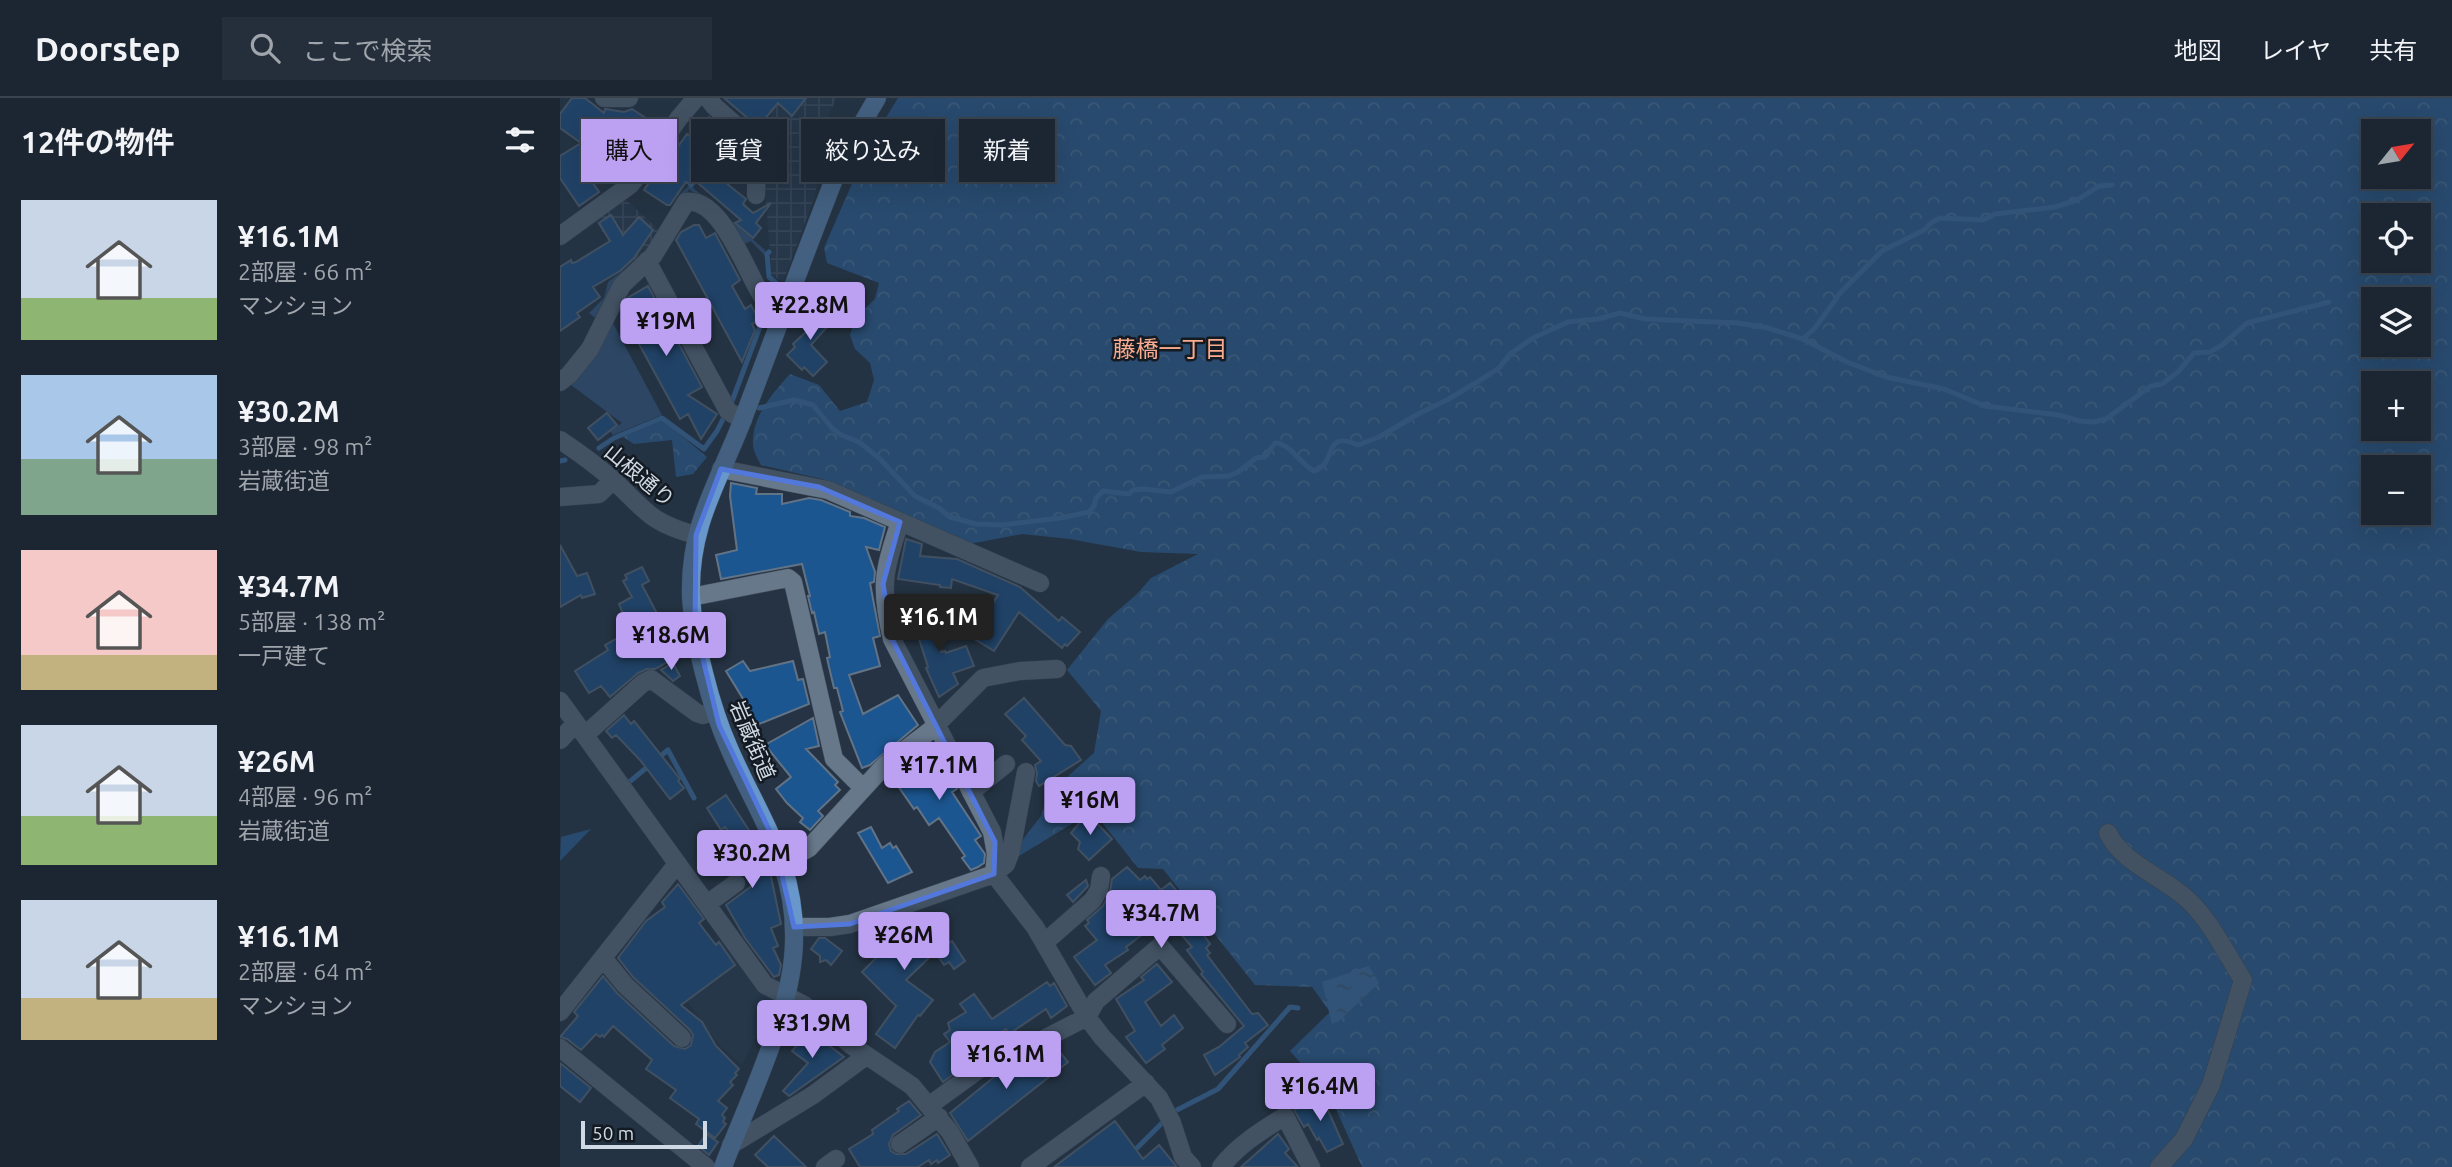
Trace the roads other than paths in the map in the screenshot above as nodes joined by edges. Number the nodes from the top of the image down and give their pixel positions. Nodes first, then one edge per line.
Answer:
1 (604, 98) edge
2 (629, 98) edge
3 (696, 98) edge
4 (708, 98) edge
5 (877, 98) edge
6 (751, 185) dead end
7 (560, 236) edge
8 (647, 261) junction
9 (782, 317) junction
10 (560, 382) edge
11 (743, 420) junction
12 (560, 440) edge
13 (721, 469) junction
14 (613, 480) junction
15 (560, 496) edge
16 (900, 522) junction
17 (696, 535) junction
18 (1040, 583) dead end
19 (691, 597) junction
20 (1057, 669) dead end
21 (560, 701) edge
22 (715, 712) junction
23 (935, 725) junction
24 (581, 729) junction
25 (560, 740) edge
26 (1006, 764) dead end
27 (1026, 772) dead end
28 (863, 788) junction
29 (971, 792) junction
30 (2108, 832) dead end
31 (783, 863) junction
32 (677, 864) junction
33 (994, 874) junction
34 (1101, 876) dead end
35 (736, 883) dead end
36 (707, 904) junction
37 (794, 927) junction
38 (1044, 943) junction
39 (603, 958) junction
40 (787, 995) junction
41 (560, 1012) edge
42 (1087, 1017) junction
43 (1227, 1024) dead end
44 (682, 1038) dead end
45 (560, 1048) edge
46 (866, 1056) junction
47 (1146, 1083) junction
48 (934, 1111) junction
49 (900, 1144) dead end
50 (731, 1145) junction
51 (706, 1167) edge
52 (723, 1167) edge
53 (970, 1167) edge
54 (1030, 1167) edge
55 (1192, 1167) edge
56 (1221, 1167) edge
57 (1311, 1167) edge
58 (2159, 1167) edge

1 - 2 street
3 - 7 street
4 - 6 street
5 - 9 main road, 岩蔵街道
8 - 9 street
8 - 10 street
8 - 11 street
9 - 11 main road, 岩蔵街道
11 - 13 main road, 岩蔵街道
12 - 14 street, 山根通り
13 - 16 street
13 - 17 main road, 岩蔵街道
14 - 15 street
14 - 17 street, 山根通り
16 - 18 street
16 - 23 street
17 - 19 main road, 岩蔵街道
19 - 22 main road, 岩蔵街道
19 - 28 street
20 - 23 street
21 - 24 street
22 - 24 street
22 - 31 main road, 岩蔵街道
23 - 28 street
23 - 29 street
24 - 25 street
24 - 32 street
26 - 29 street
27 - 33 street
28 - 31 street
29 - 33 street
30 - 58 street
31 - 37 main road, 岩蔵街道
32 - 36 street
32 - 39 street
33 - 37 street
33 - 38 street
34 - 38 street
35 - 36 street
36 - 40 street
37 - 40 main road, 岩蔵街道
38 - 42 street
39 - 41 street
39 - 44 street
40 - 46 street
40 - 50 main road, 岩蔵街道
42 - 43 street
42 - 47 street
42 - 48 street
45 - 51 street
46 - 48 street
46 - 50 street
47 - 54 street
47 - 55 street
48 - 49 street
48 - 53 street
50 - 52 main road, 岩蔵街道
56 - 57 street

